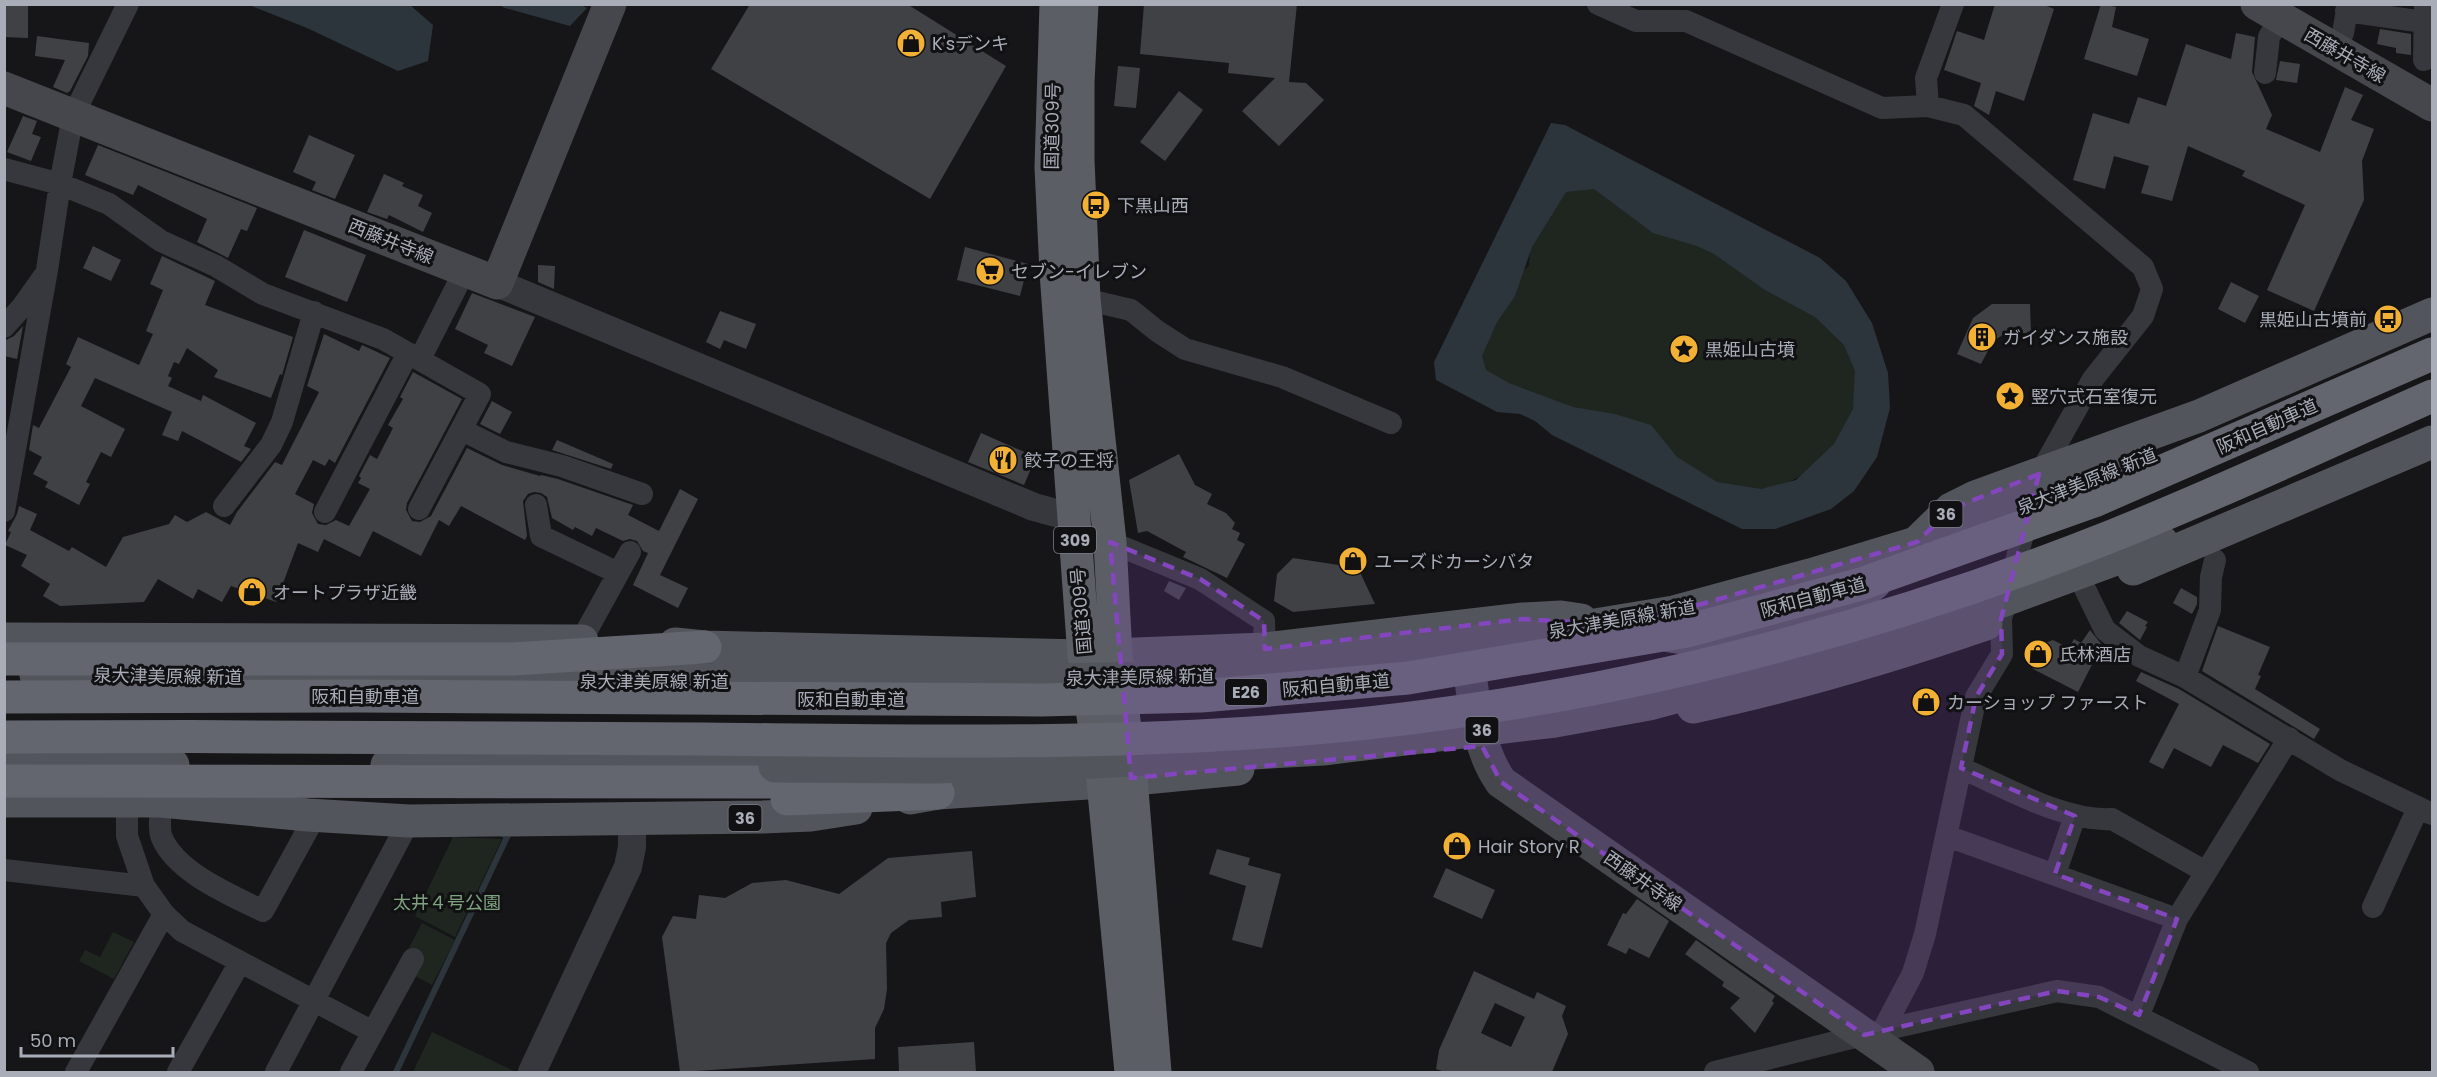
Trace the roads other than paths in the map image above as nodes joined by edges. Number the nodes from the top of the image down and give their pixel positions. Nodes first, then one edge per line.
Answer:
1 (128, 4) edge
2 (610, 4) edge
3 (1056, 4) edge
4 (1082, 4) edge
5 (1598, 4) edge
6 (1953, 4) edge
7 (2347, 8) edge
8 (2266, 9) edge
9 (2425, 13) edge
10 (2334, 49) junction
11 (2424, 60) dead end
12 (2265, 73) dead end
13 (4, 88) edge
14 (2433, 105) edge
15 (1928, 106) junction
16 (73, 116) junction
17 (4, 169) edge
18 (60, 184) junction
19 (47, 270) junction
20 (465, 270) junction
21 (497, 283) junction
22 (1084, 299) junction
23 (314, 312) junction
24 (2433, 314) edge
25 (2433, 325) edge
26 (4, 327) edge
27 (2433, 354) edge
28 (414, 356) junction
29 (2433, 396) edge
30 (1391, 423) dead end
31 (2433, 424) edge
32 (462, 430) junction
33 (2433, 442) edge
34 (2039, 474) junction
35 (642, 494) dead end
36 (536, 505) dead end
37 (224, 506) dead end
38 (420, 509) dead end
39 (4, 511) edge
40 (325, 512) dead end
41 (1074, 518) junction
42 (1110, 542) junction
43 (630, 552) dead end
44 (2215, 560) dead end
45 (618, 573) junction
46 (2084, 587) junction
47 (2001, 619) junction
48 (1464, 627) junction
49 (4, 639) edge
50 (581, 641) junction
51 (705, 647) junction
52 (1265, 649) junction
53 (1116, 655) junction
54 (1084, 656) junction
55 (4, 659) edge
56 (4, 675) edge
57 (2185, 677) junction
58 (4, 697) edge
59 (4, 737) edge
60 (2289, 738) junction
61 (1482, 746) junction
62 (4, 762) edge
63 (1961, 768) junction
64 (776, 774) junction
65 (937, 780) junction
66 (1117, 780) junction
67 (4, 781) edge
68 (157, 792) junction
69 (127, 800) junction
70 (4, 801) edge
71 (2426, 811) edge
72 (308, 815) junction
73 (2074, 816) junction
74 (632, 818) junction
75 (409, 821) junction
76 (1947, 836) junction
77 (4, 870) edge
78 (2206, 872) junction
79 (2055, 874) junction
80 (144, 886) junction
81 (2373, 907) dead end
82 (164, 914) junction
83 (2177, 919) junction
84 (413, 959) dead end
85 (240, 962) junction
86 (315, 1000) junction
87 (2139, 1015) junction
88 (373, 1032) junction
89 (1874, 1033) junction
90 (76, 1072) edge
91 (178, 1072) edge
92 (276, 1072) edge
93 (351, 1072) edge
94 (532, 1072) edge
95 (1131, 1072) edge
96 (1155, 1072) edge
97 (1715, 1072) edge
98 (1918, 1072) edge
99 (2248, 1072) edge

1 - 16 street
2 - 21 main road
3 - 41 highway, 国道309号 / 309
4 - 22 highway, 国道309号 / 309
5 - 15 street
6 - 15 street
7 - 9 street
7 - 10 street
8 - 10 main road, 西藤井寺線
8 - 12 street
9 - 11 street
10 - 14 main road, 西藤井寺線
13 - 16 main road, 西藤井寺線
15 - 34 street
16 - 18 street
16 - 20 main road, 西藤井寺線
17 - 18 street
18 - 19 street
18 - 23 street
19 - 26 street
19 - 39 street
20 - 21 main road, 西藤井寺線
20 - 28 street
21 - 41 street
22 - 30 street
22 - 42 highway, 国道309号 / 309
23 - 28 street
23 - 37 street
24 - 34 main road, 36
25 - 56 main road, 泉大津美原線 新道 / 36, bridge
27 - 58 highway, 阪和自動車道 / E26, bridge
28 - 32 street
28 - 40 street
29 - 59 highway, 阪和自動車道 / E26, bridge
31 - 65 main road, 36, bridge
32 - 35 street
32 - 38 street
33 - 46 main road, 36
34 - 47 street
34 - 48 main road, 36
36 - 45 street
41 - 54 highway, 国道309号 / 309
42 - 52 street
42 - 53 highway, 国道309号 / 309
43 - 45 street
44 - 57 street
45 - 50 street
46 - 47 main road, 36
46 - 57 street
47 - 61 main road, 36
47 - 63 street
48 - 52 main road, 36
48 - 61 main road, 西藤井寺線
49 - 50 main road, 36
50 - 51 main road, 36
51 - 54 main road, 36
51 - 55 highway
52 - 53 main road, 36
53 - 54 main road, 36
53 - 66 highway, 国道309号 / 309
54 - 66 highway, 国道309号 / 309
57 - 60 street
60 - 71 street
60 - 78 street
61 - 66 main road, 36
61 - 89 main road, 西藤井寺線
62 - 64 main road, 36
63 - 73 street
63 - 76 street
64 - 65 main road, 36, bridge
64 - 68 highway
65 - 66 main road, 36
65 - 68 highway
65 - 74 main road, 36
66 - 95 highway, 国道309号 / 309
66 - 96 highway, 国道309号 / 309
67 - 68 highway
68 - 69 main road, 36
68 - 72 main road, 36
68 - 72 street
69 - 70 main road, 36
69 - 80 street
71 - 81 street
72 - 75 main road, 36
73 - 78 street
73 - 79 street
74 - 75 main road, 36
74 - 94 street
75 - 86 street
76 - 79 street
76 - 89 street
77 - 80 street
78 - 83 street
79 - 83 street
80 - 82 street
82 - 85 street
82 - 90 street
83 - 87 street
84 - 88 street
85 - 86 street
85 - 91 street
86 - 88 street
86 - 92 street
87 - 89 street
87 - 99 street
88 - 93 street
89 - 97 street
89 - 98 main road, 西藤井寺線

